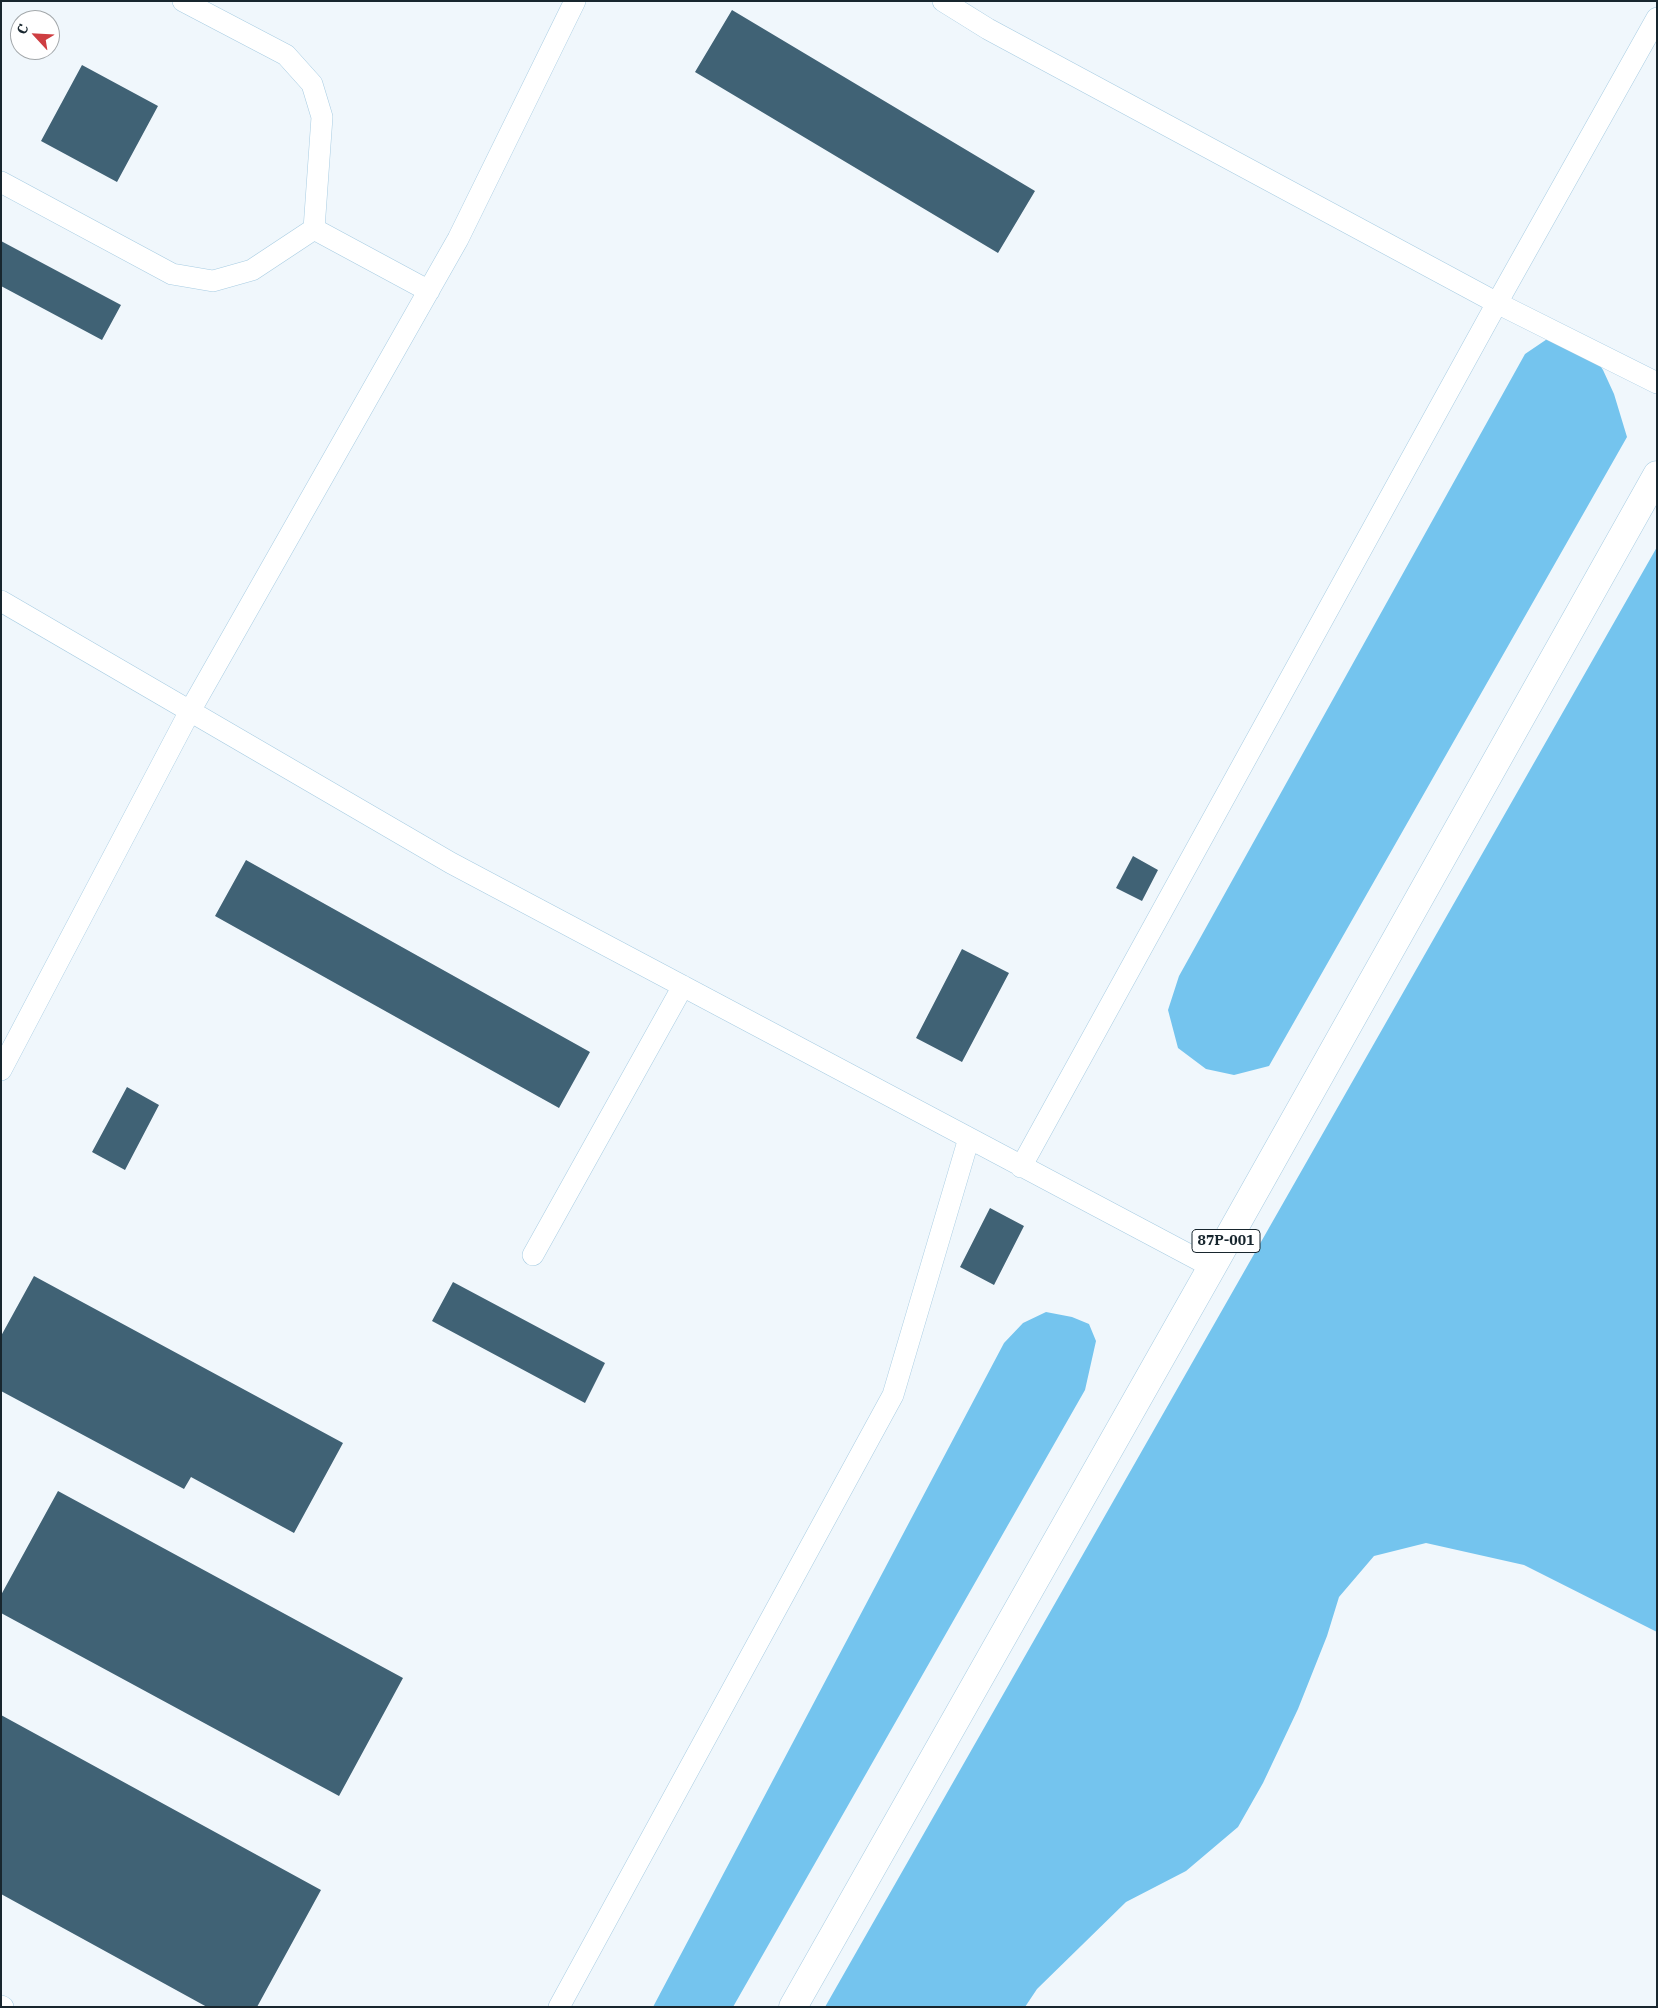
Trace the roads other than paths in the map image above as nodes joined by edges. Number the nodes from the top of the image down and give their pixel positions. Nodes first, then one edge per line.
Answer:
1 (183, 1) edge
2 (575, 1) edge
3 (943, 1) edge
4 (1657, 18) edge
5 (1, 182) edge
6 (314, 230) junction
7 (429, 291) junction
8 (1497, 303) junction
9 (1657, 382) edge
10 (1657, 475) edge
11 (1, 601) edge
12 (190, 711) junction
13 (683, 986) junction
14 (1, 1070) edge
15 (969, 1138) junction
16 (1022, 1166) junction
17 (533, 1256) dead end
18 (1212, 1268) junction
19 (559, 2007) edge
20 (793, 2007) edge

1 - 6 lane
2 - 7 lane
3 - 8 lane
4 - 8 lane
5 - 6 lane
6 - 7 lane
7 - 12 lane
8 - 9 lane
8 - 16 lane
10 - 18 main road, 87Р-001
11 - 12 lane
12 - 13 lane
12 - 14 lane
13 - 15 lane
13 - 17 lane
15 - 16 lane
15 - 19 lane
16 - 18 lane
18 - 20 main road, 87Р-001

